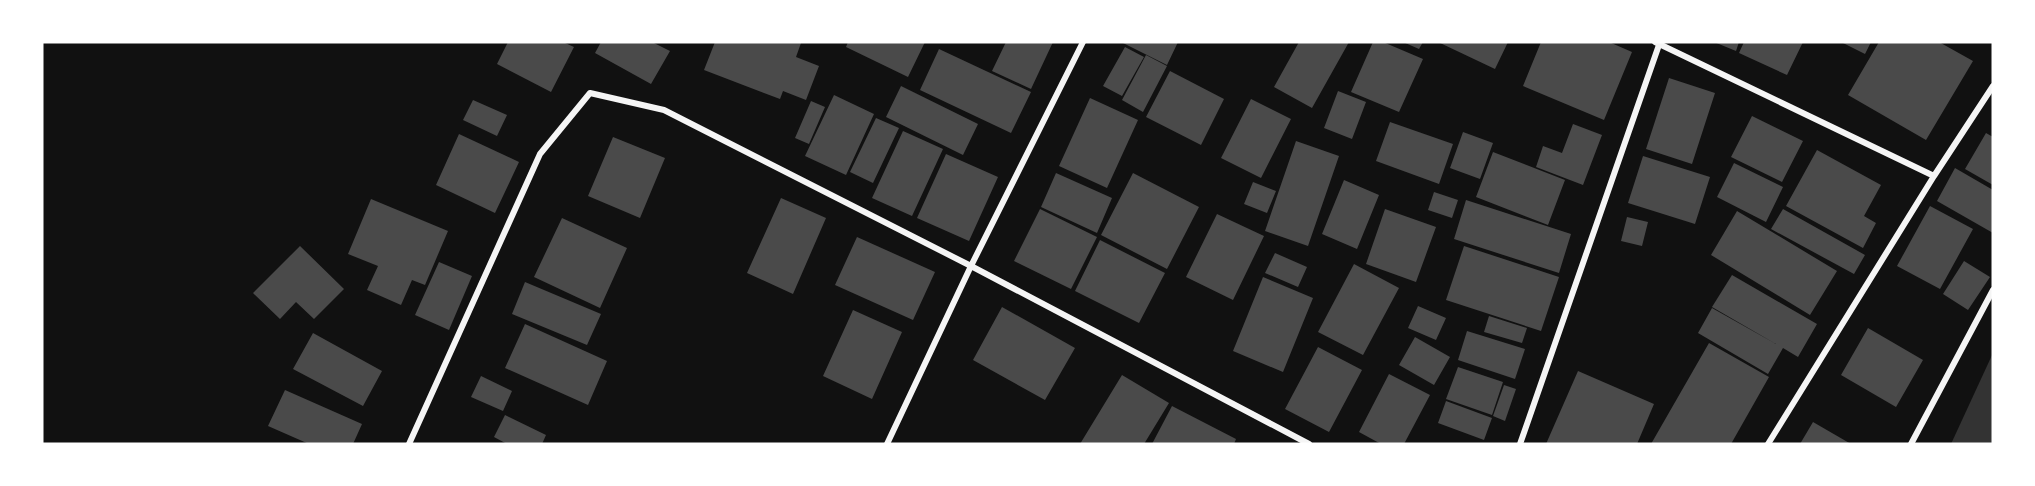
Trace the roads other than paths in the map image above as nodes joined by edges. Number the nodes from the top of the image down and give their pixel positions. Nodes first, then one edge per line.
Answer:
1 (1083, 42) edge
2 (1658, 43) edge
3 (1993, 86) edge
4 (1934, 176) junction
5 (970, 266) junction
6 (1993, 290) edge
7 (409, 444) edge
8 (887, 444) edge
9 (1309, 444) edge
10 (1520, 444) edge
11 (1768, 444) edge
12 (1911, 444) edge

1 - 5 street
2 - 4 street
2 - 10 street
3 - 4 street
4 - 11 street
5 - 7 street
5 - 8 street
5 - 9 street
6 - 12 street

